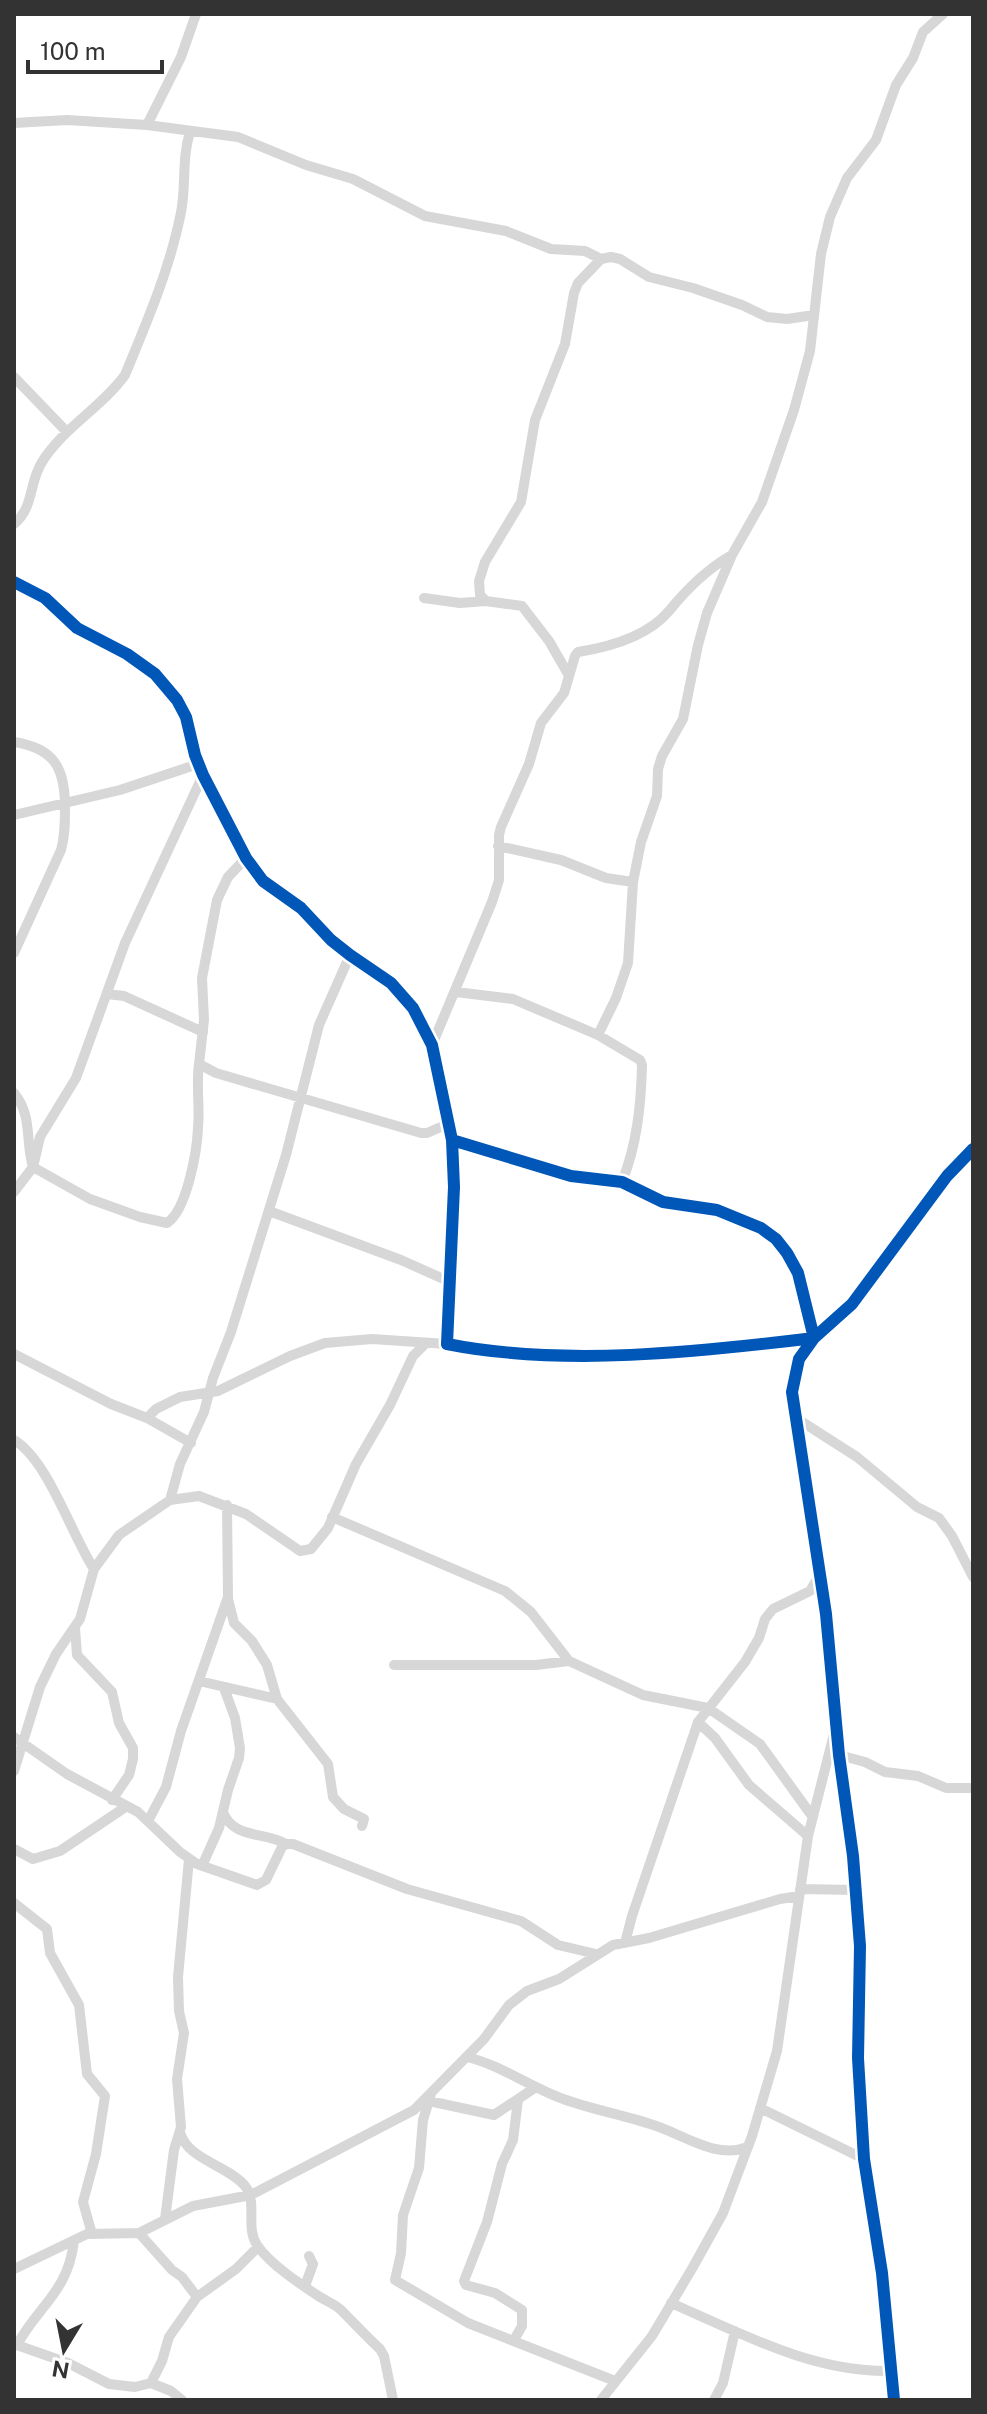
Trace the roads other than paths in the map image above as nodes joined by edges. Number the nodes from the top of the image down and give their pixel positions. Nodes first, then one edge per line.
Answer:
1 (196, 14) edge
2 (943, 14) edge
3 (14, 123) edge
4 (147, 125) junction
5 (190, 132) junction
6 (601, 259) junction
7 (814, 315) junction
8 (14, 377) edge
9 (66, 431) junction
10 (14, 524) edge
11 (732, 555) junction
12 (14, 582) edge
13 (424, 598) dead end
14 (486, 601) junction
15 (568, 674) junction
16 (14, 742) edge
17 (198, 764) junction
18 (203, 775) junction
19 (65, 801) junction
20 (14, 815) edge
21 (498, 846) junction
22 (246, 858) junction
23 (633, 882) junction
24 (14, 953) edge
25 (350, 955) junction
26 (456, 992) junction
27 (107, 994) junction
28 (203, 1032) junction
29 (598, 1035) junction
30 (432, 1045) junction
31 (199, 1064) junction
32 (14, 1093) edge
33 (299, 1097) junction
34 (450, 1123) junction
35 (452, 1140) junction
36 (973, 1149) edge
37 (33, 1167) junction
38 (622, 1182) junction
39 (14, 1192) edge
40 (269, 1211) junction
41 (448, 1281) junction
42 (814, 1338) junction
43 (426, 1343) junction
44 (447, 1344) junction
45 (14, 1354) edge
46 (208, 1393) junction
47 (147, 1418) junction
48 (796, 1418) junction
49 (14, 1440) edge
50 (191, 1443) junction
51 (170, 1500) junction
52 (227, 1505) junction
53 (332, 1517) junction
54 (94, 1569) junction
55 (820, 1574) junction
56 (973, 1577) edge
57 (228, 1597) junction
58 (75, 1628) junction
59 (569, 1661) junction
60 (394, 1665) dead end
61 (199, 1681) junction
62 (224, 1688) junction
63 (277, 1699) junction
64 (836, 1706) junction
65 (708, 1708) junction
66 (698, 1722) junction
67 (18, 1739) edge
68 (839, 1755) junction
69 (14, 1771) edge
70 (973, 1788) edge
71 (112, 1800) junction
72 (127, 1806) junction
73 (223, 1810) junction
74 (812, 1816) junction
75 (148, 1821) junction
76 (362, 1826) dead end
77 (808, 1836) junction
78 (286, 1844) junction
79 (14, 1849) edge
80 (189, 1859) junction
81 (202, 1866) junction
82 (856, 1890) junction
83 (800, 1892) junction
84 (14, 1903) edge
85 (625, 1943) junction
86 (596, 1954) junction
87 (467, 2057) junction
88 (536, 2087) junction
89 (431, 2096) junction
90 (518, 2100) junction
91 (760, 2108) junction
92 (180, 2132) junction
93 (748, 2147) junction
94 (724, 2151) junction
95 (864, 2159) junction
96 (736, 2178) junction
97 (251, 2195) junction
98 (165, 2219) junction
99 (139, 2233) junction
100 (92, 2234) junction
101 (74, 2241) junction
102 (258, 2247) junction
103 (309, 2256) dead end
104 (14, 2269) edge
105 (305, 2286) junction
106 (197, 2297) junction
107 (671, 2303) junction
108 (735, 2331) junction
109 (514, 2340) junction
110 (15, 2344) edge
111 (892, 2371) junction
112 (615, 2381) junction
113 (151, 2383) junction
114 (182, 2400) edge
115 (393, 2400) edge
116 (601, 2400) edge
117 (714, 2400) edge
118 (894, 2400) edge

1 - 4 street
2 - 7 street
3 - 4 street
4 - 5 street
5 - 6 street
5 - 9 street
6 - 7 street
6 - 14 street
7 - 11 street
8 - 9 street
9 - 10 street
11 - 15 street
11 - 23 street
12 - 17 street
13 - 14 street
14 - 15 street
15 - 21 street
16 - 19 street
17 - 18 street
17 - 19 street
18 - 22 street
18 - 27 street
19 - 20 street
19 - 24 street
21 - 23 street
21 - 26 street
22 - 25 street
22 - 28 street
23 - 29 street
25 - 30 street
25 - 33 street
26 - 29 street
26 - 30 street
27 - 28 street
27 - 37 street
28 - 31 street
29 - 38 street
30 - 34 street
31 - 33 street
31 - 37 street
32 - 37 street
33 - 34 street
33 - 40 street
34 - 35 street
35 - 38 street
35 - 41 street
36 - 42 street
37 - 39 street
38 - 42 street
40 - 41 street
40 - 46 street
41 - 44 street
42 - 44 street
42 - 48 street
43 - 44 street
43 - 46 street
43 - 53 street
45 - 47 street
46 - 47 street
46 - 50 street
47 - 50 street
48 - 55 street
48 - 56 street
49 - 54 street
50 - 51 street
51 - 52 street
51 - 54 street
52 - 53 street
52 - 57 street
53 - 59 street
54 - 58 street
55 - 64 street
55 - 65 street
57 - 61 street
57 - 63 street
58 - 67 street
58 - 71 street
59 - 60 street
59 - 65 street
61 - 62 street
61 - 75 street
62 - 63 street
62 - 73 street
63 - 76 street
64 - 68 street
64 - 74 street
65 - 66 street
65 - 74 street
66 - 77 street
66 - 85 street
67 - 69 street
67 - 71 street
68 - 70 street
68 - 82 street
71 - 72 street
72 - 75 street
72 - 79 street
73 - 78 street
73 - 81 street
74 - 77 street
75 - 80 street
77 - 83 street
78 - 81 street
78 - 86 street
80 - 81 street
80 - 92 street
82 - 83 street
82 - 95 street
83 - 85 street
83 - 91 street
84 - 100 street
85 - 86 street
86 - 87 street
87 - 88 street
87 - 89 street
88 - 90 street
88 - 94 street
89 - 90 street
89 - 97 street
89 - 109 street
90 - 109 street
91 - 93 street
91 - 95 street
92 - 97 street
92 - 98 street
93 - 94 street
93 - 96 street
94 - 96 street
95 - 111 street
96 - 107 street
97 - 98 street
97 - 102 street
98 - 99 street
99 - 100 street
99 - 106 street
100 - 101 street
101 - 104 street
101 - 110 street
102 - 105 street
102 - 106 street
103 - 105 street
105 - 115 street
106 - 113 street
107 - 108 street
107 - 112 street
108 - 111 street
108 - 117 street
109 - 112 street
110 - 113 street
111 - 118 street
112 - 116 street
113 - 114 street

